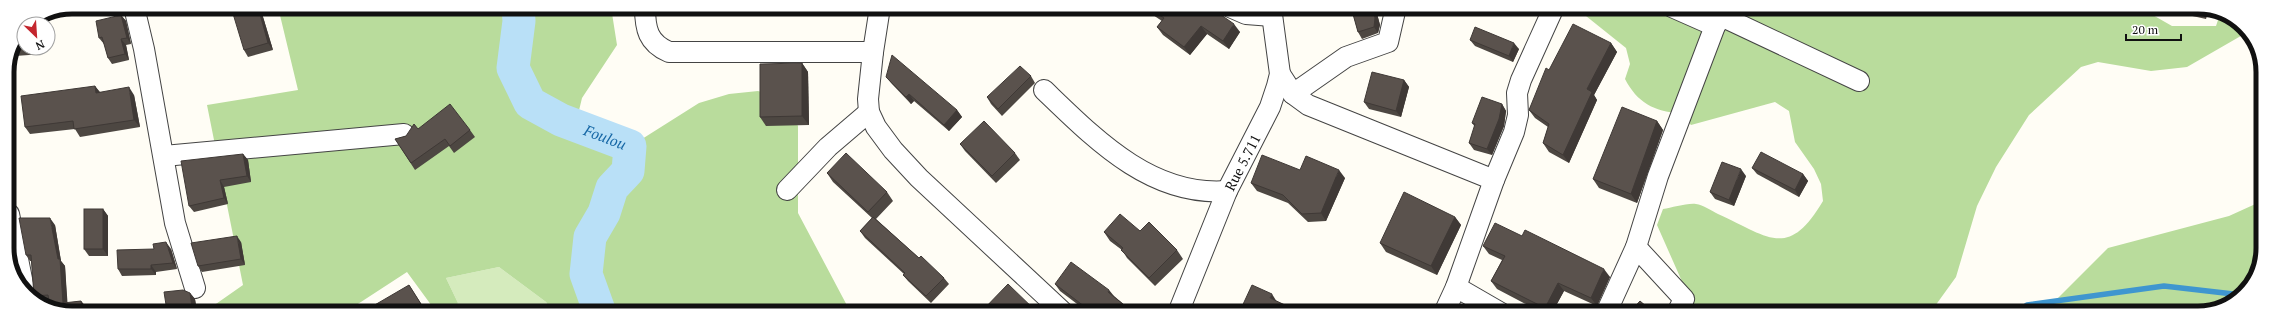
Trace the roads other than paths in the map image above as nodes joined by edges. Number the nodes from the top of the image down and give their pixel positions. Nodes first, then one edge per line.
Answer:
1 (135, 14) edge
2 (646, 14) edge
3 (879, 14) edge
4 (1272, 14) edge
5 (1394, 14) edge
6 (1551, 14) edge
7 (1710, 14) edge
8 (1721, 16) edge
9 (872, 52) junction
10 (1280, 74) junction
11 (1859, 81) dead end
12 (1044, 90) dead end
13 (1293, 94) junction
14 (869, 112) junction
15 (404, 134) dead end
16 (164, 156) junction
17 (1494, 180) junction
18 (787, 190) dead end
19 (1227, 191) junction
20 (14, 239) edge
21 (1636, 247) junction
22 (21, 276) edge
23 (1456, 287) junction
24 (195, 288) dead end
25 (1056, 306) edge
26 (1181, 306) edge
27 (1447, 306) edge
28 (1489, 306) edge
29 (1609, 306) edge
30 (1680, 306) edge

1 - 16 street
2 - 9 street
3 - 9 street
4 - 10 street, Rue 5.711
5 - 13 street
6 - 17 street
7 - 8 street
8 - 11 street
8 - 21 street
9 - 14 street
10 - 13 street
10 - 19 street, Rue 5.711
12 - 19 street
13 - 17 street
14 - 18 street
14 - 25 street
15 - 16 street
16 - 24 street
17 - 23 street
19 - 26 street, Rue 5.711
20 - 22 street
21 - 29 street
21 - 30 street
23 - 27 street
23 - 28 street

